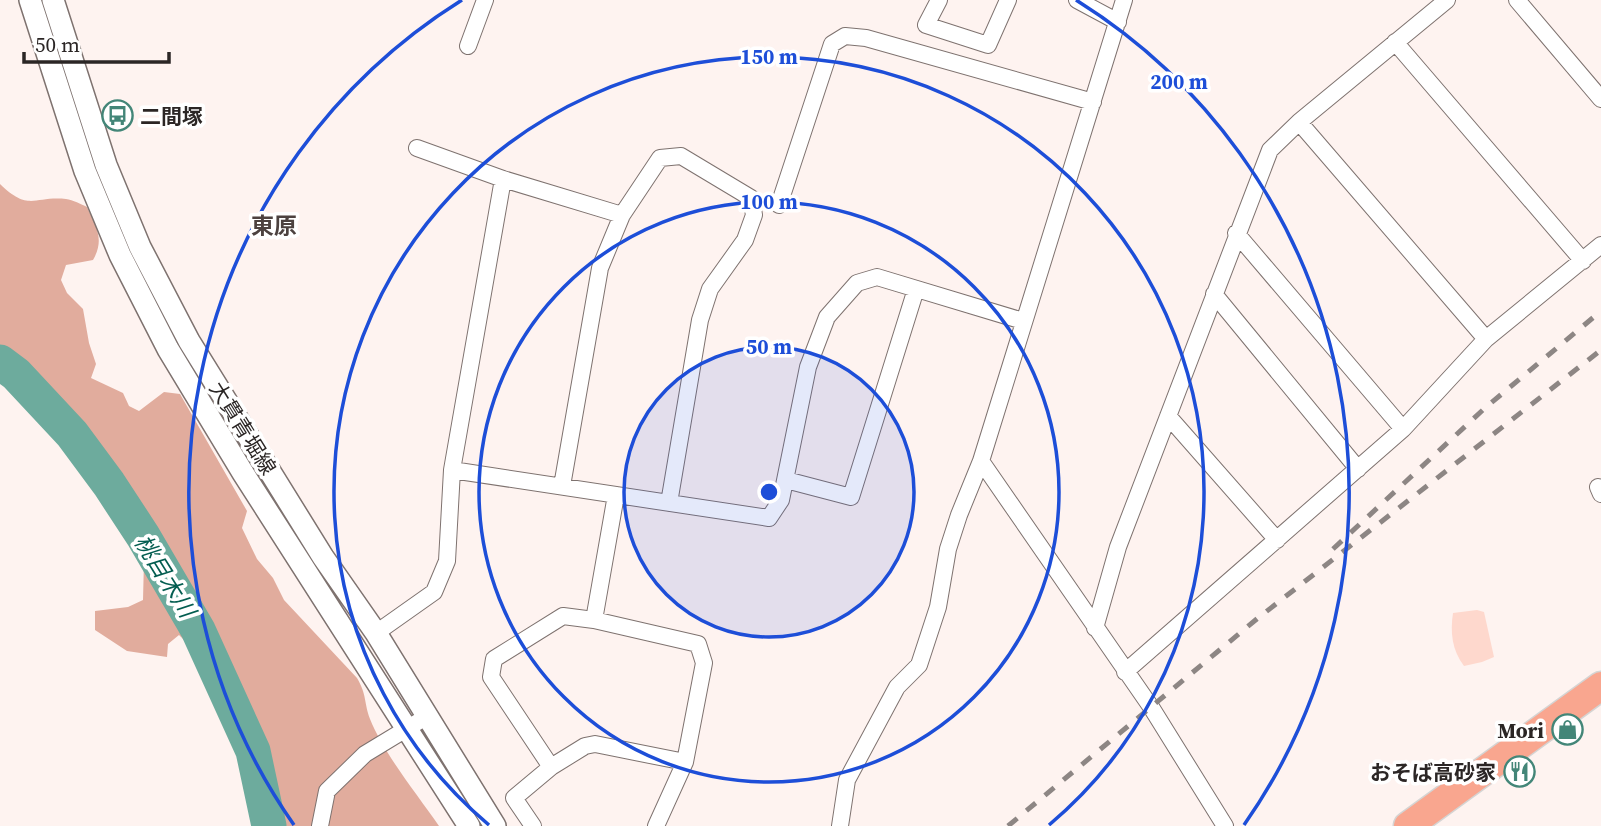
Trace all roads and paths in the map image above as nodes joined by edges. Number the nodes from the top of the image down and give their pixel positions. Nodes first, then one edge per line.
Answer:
1 (30, 0) edge
2 (53, 0) edge
3 (485, 0) edge
4 (939, 0) edge
5 (1008, 0) edge
6 (1077, 0) edge
7 (1124, 0) edge
8 (1517, 0) edge
9 (1437, 2) edge
10 (1118, 22) junction
11 (1395, 42) junction
12 (468, 46) dead end
13 (1601, 99) edge
14 (1093, 102) junction
15 (1299, 122) junction
16 (417, 148) dead end
17 (503, 179) junction
18 (779, 205) dead end
19 (622, 215) junction
20 (1236, 233) junction
21 (1601, 246) edge
22 (1583, 261) junction
23 (916, 289) junction
24 (1214, 294) junction
25 (1023, 321) junction
26 (1486, 339) junction
27 (1168, 416) junction
28 (1403, 429) junction
29 (981, 461) junction
30 (1358, 469) junction
31 (452, 470) junction
32 (786, 480) junction
33 (562, 486) junction
34 (616, 495) junction
35 (669, 503) junction
36 (1277, 540) junction
37 (594, 620) junction
38 (1095, 628) junction
39 (376, 633) junction
40 (1125, 672) junction
41 (1601, 686) edge
42 (426, 717) junction
43 (405, 729) junction
44 (685, 762) junction
45 (551, 767) junction
46 (320, 826) edge
47 (469, 826) edge
48 (495, 826) edge
49 (533, 826) edge
50 (656, 826) edge
51 (840, 826) edge
52 (1225, 826) edge
53 (1408, 826) edge

1 - 43 main road, 大貫青堀線
2 - 39 main road, 大貫青堀線
3 - 12 street
4 - 5 street
6 - 10 street
7 - 10 street
8 - 13 street
9 - 11 street
10 - 14 street
11 - 15 street
11 - 22 street
14 - 18 street
14 - 25 street
15 - 20 street
15 - 26 street
16 - 17 street
17 - 19 street
17 - 31 street
19 - 33 street
19 - 35 street
20 - 24 street
20 - 28 street
21 - 22 street
22 - 26 street
23 - 25 street
23 - 32 street
23 - 32 street
24 - 27 street
24 - 30 street
25 - 29 street
26 - 28 street
27 - 36 street
27 - 38 street
28 - 30 street
29 - 38 street
29 - 51 street
30 - 36 street
31 - 33 street
31 - 39 street
32 - 35 street
33 - 34 street
34 - 35 street
34 - 37 street
36 - 40 street
37 - 44 street
37 - 45 street
38 - 40 street
39 - 42 main road, 大貫青堀線
40 - 52 street
41 - 53 highway
42 - 43 street
42 - 48 main road, 大貫青堀線
43 - 46 street
43 - 47 main road, 大貫青堀線
44 - 45 street
44 - 50 street
45 - 49 street

